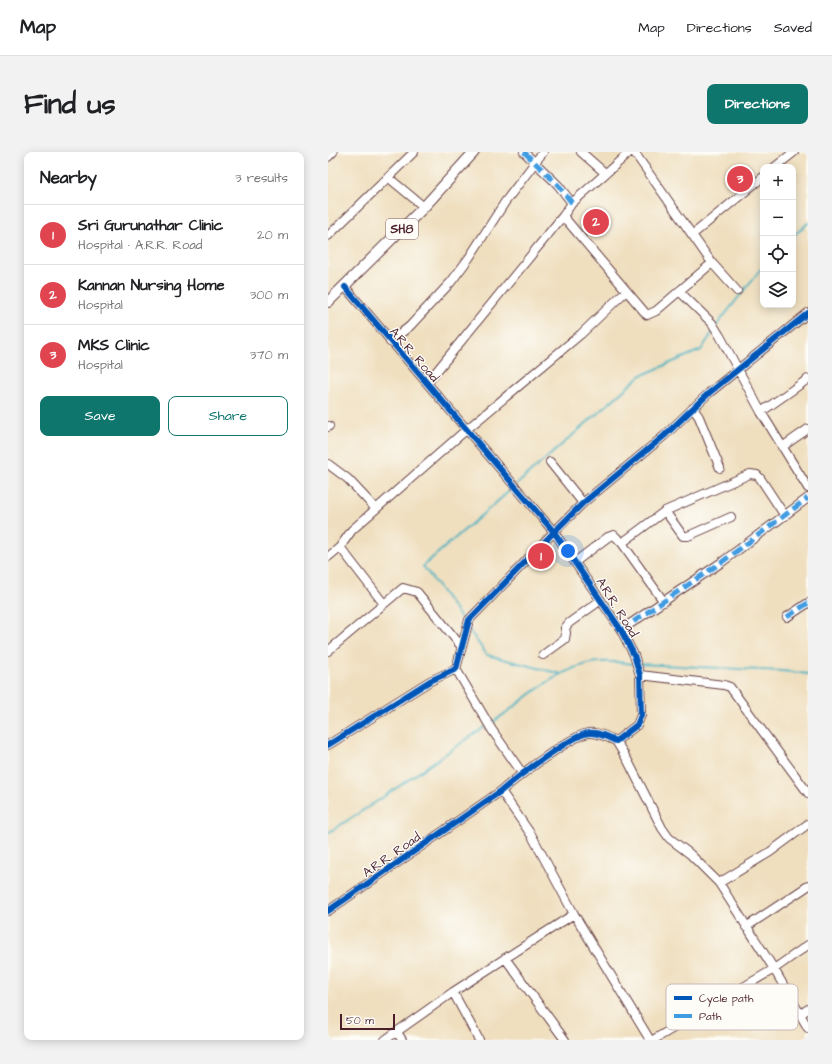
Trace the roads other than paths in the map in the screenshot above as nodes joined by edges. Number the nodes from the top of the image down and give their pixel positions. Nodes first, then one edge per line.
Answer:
1 (333, 152) edge
2 (414, 152) edge
3 (474, 152) edge
4 (524, 152) edge
5 (543, 152) edge
6 (581, 152) edge
7 (630, 152) edge
8 (634, 152) edge
9 (794, 152) edge
10 (328, 156) edge
11 (535, 162) junction
12 (779, 164) edge
13 (605, 172) junction
14 (389, 178) junction
15 (760, 179) edge
16 (572, 203) junction
17 (424, 207) junction
18 (563, 216) junction
19 (692, 235) junction
20 (328, 236) edge
21 (712, 263) junction
22 (345, 287) junction
23 (679, 291) junction
24 (737, 291) dead end
25 (626, 292) junction
26 (328, 302) edge
27 (808, 313) edge
28 (390, 342) junction
29 (738, 370) junction
30 (808, 379) edge
31 (426, 384) junction
32 (693, 408) junction
33 (761, 412) junction
34 (808, 429) edge
35 (466, 430) junction
36 (782, 447) junction
37 (550, 462) dead end
38 (328, 464) edge
39 (720, 468) dead end
40 (808, 488) edge
41 (808, 498) edge
42 (583, 503) junction
43 (376, 509) junction
44 (665, 511) junction
45 (785, 516) junction
46 (731, 517) dead end
47 (554, 532) junction
48 (622, 543) junction
49 (340, 547) junction
50 (328, 557) edge
51 (575, 562) junction
52 (601, 600) junction
53 (664, 602) junction
54 (808, 603) edge
55 (384, 604) junction
56 (787, 617) dead end
57 (621, 630) junction
58 (462, 646) junction
59 (328, 651) edge
60 (543, 655) dead end
61 (456, 669) junction
62 (640, 673) junction
63 (616, 741) junction
64 (328, 744) edge
65 (522, 773) junction
66 (501, 791) junction
67 (808, 793) edge
68 (808, 824) edge
69 (719, 883) junction
70 (808, 886) edge
71 (328, 911) edge
72 (574, 914) junction
73 (746, 927) junction
74 (808, 946) edge
75 (505, 958) junction
76 (774, 969) junction
77 (748, 984) edge
78 (783, 984) edge
79 (453, 992) junction
80 (798, 1009) edge
81 (808, 1009) edge
82 (801, 1014) junction
83 (808, 1028) edge
84 (668, 1030) edge
85 (397, 1032) junction
86 (385, 1040) edge
87 (402, 1040) edge
88 (479, 1040) edge
89 (565, 1040) edge
90 (651, 1040) edge

1 - 10 street
2 - 14 street
3 - 17 main road, SH8
4 - 11 street
5 - 11 street
6 - 13 street
7 - 13 street
8 - 19 street
9 - 12 street
11 - 16 street
11 - 28 street
13 - 16 street
14 - 17 street
14 - 20 street
15 - 19 street
16 - 18 street
17 - 22 main road, SH8
18 - 25 street
18 - 31 street
19 - 21 street
21 - 23 street
21 - 24 street
22 - 26 main road, SH8
22 - 28 street, A.R.R. Road
23 - 25 street
23 - 29 street
25 - 35 street
27 - 29 street
28 - 31 street, A.R.R. Road
29 - 32 street
29 - 33 street
30 - 33 street
31 - 35 street, A.R.R. Road
32 - 39 street
32 - 42 street
33 - 36 street
34 - 36 street
35 - 43 street
35 - 47 street, A.R.R. Road
36 - 40 street
37 - 42 street
38 - 43 street
41 - 45 street
42 - 47 street
43 - 49 street
44 - 45 street
44 - 46 street
44 - 48 street
45 - 53 street
47 - 51 street, A.R.R. Road
47 - 58 street
48 - 51 street
48 - 53 street
49 - 50 street
49 - 55 street
51 - 52 street, A.R.R. Road
52 - 57 street, A.R.R. Road
52 - 60 street
53 - 57 street
54 - 56 street
55 - 58 street
55 - 59 street
57 - 62 street, A.R.R. Road
58 - 61 street
61 - 64 street
61 - 65 street
62 - 63 street, A.R.R. Road
62 - 67 street
63 - 65 street, A.R.R. Road
63 - 69 street
65 - 66 street, A.R.R. Road
66 - 71 street, A.R.R. Road
66 - 72 street
68 - 69 street
69 - 73 street
70 - 73 street
72 - 75 street
72 - 90 street
73 - 76 street
74 - 76 street
75 - 79 street
75 - 89 street
76 - 77 street
76 - 78 street
79 - 85 street
79 - 88 street
80 - 82 street
81 - 82 street
82 - 83 street
84 - 90 street
85 - 86 street
85 - 87 street

